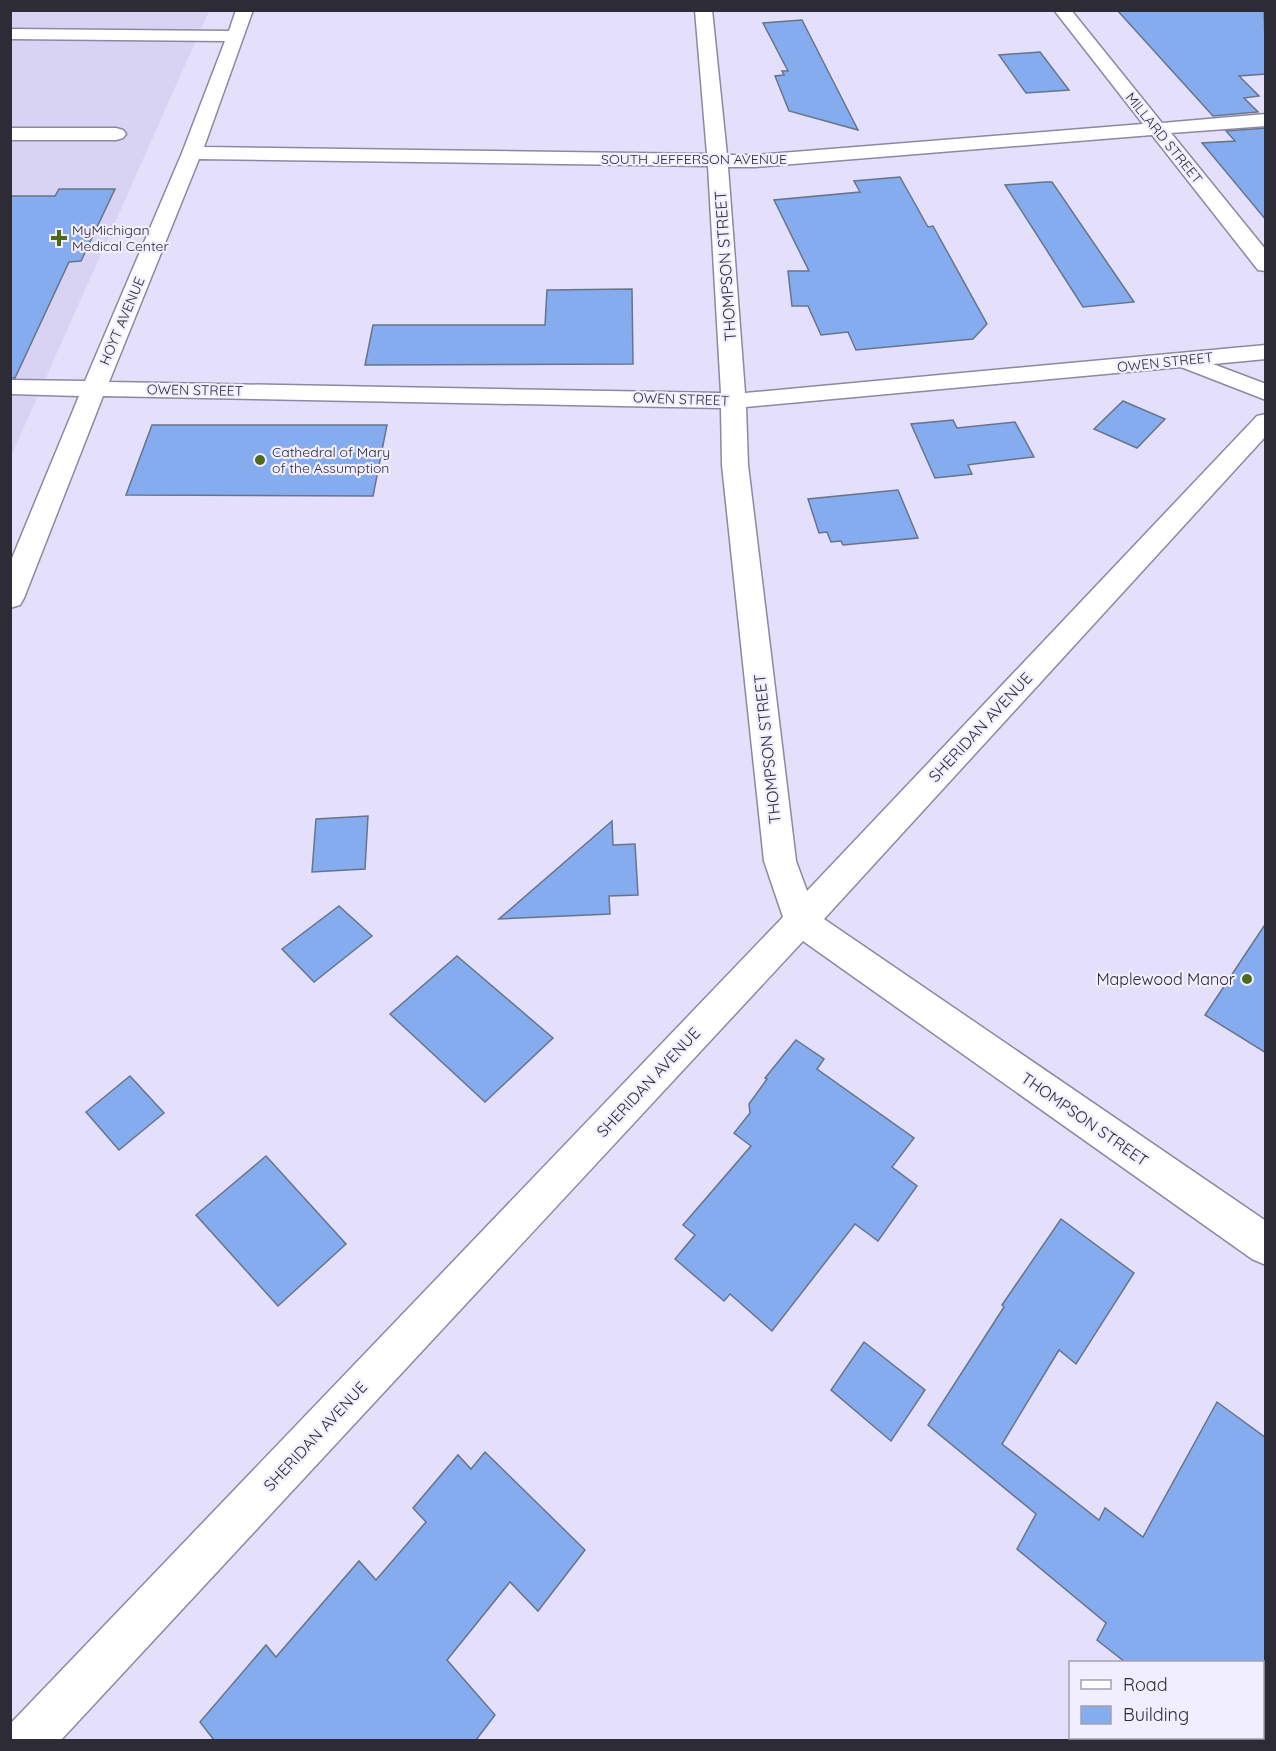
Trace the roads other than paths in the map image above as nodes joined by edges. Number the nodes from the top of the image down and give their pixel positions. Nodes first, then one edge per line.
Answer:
1 (245, 10) edge
2 (703, 10) edge
3 (1062, 10) edge
4 (10, 34) edge
5 (234, 36) junction
6 (1266, 120) edge
7 (1157, 128) junction
8 (10, 134) edge
9 (116, 134) dead end
10 (192, 153) junction
11 (718, 162) junction
12 (1266, 265) edge
13 (1266, 351) edge
14 (1185, 361) junction
15 (10, 387) edge
16 (94, 388) junction
17 (1266, 393) edge
18 (734, 401) junction
19 (1266, 421) edge
20 (10, 598) edge
21 (801, 921) junction
22 (1266, 1245) edge
23 (28, 1740) edge

1 - 5 street, HOYT AVENUE
2 - 11 street, THOMPSON STREET
3 - 7 street, MILLARD STREET
4 - 5 street
5 - 10 street, HOYT AVENUE
6 - 7 street, SOUTH JEFFERSON AVENUE
7 - 11 street, SOUTH JEFFERSON AVENUE
7 - 12 street, MILLARD STREET
8 - 9 street
10 - 11 street, SOUTH JEFFERSON AVENUE
10 - 16 street, HOYT AVENUE
11 - 18 street, THOMPSON STREET
13 - 14 street, OWEN STREET
14 - 17 street
14 - 18 street, OWEN STREET
15 - 16 street, OWEN STREET
16 - 18 street, OWEN STREET
16 - 20 street, HOYT AVENUE
18 - 21 street, THOMPSON STREET
19 - 21 street, SHERIDAN AVENUE
21 - 22 street, THOMPSON STREET
21 - 23 street, SHERIDAN AVENUE

